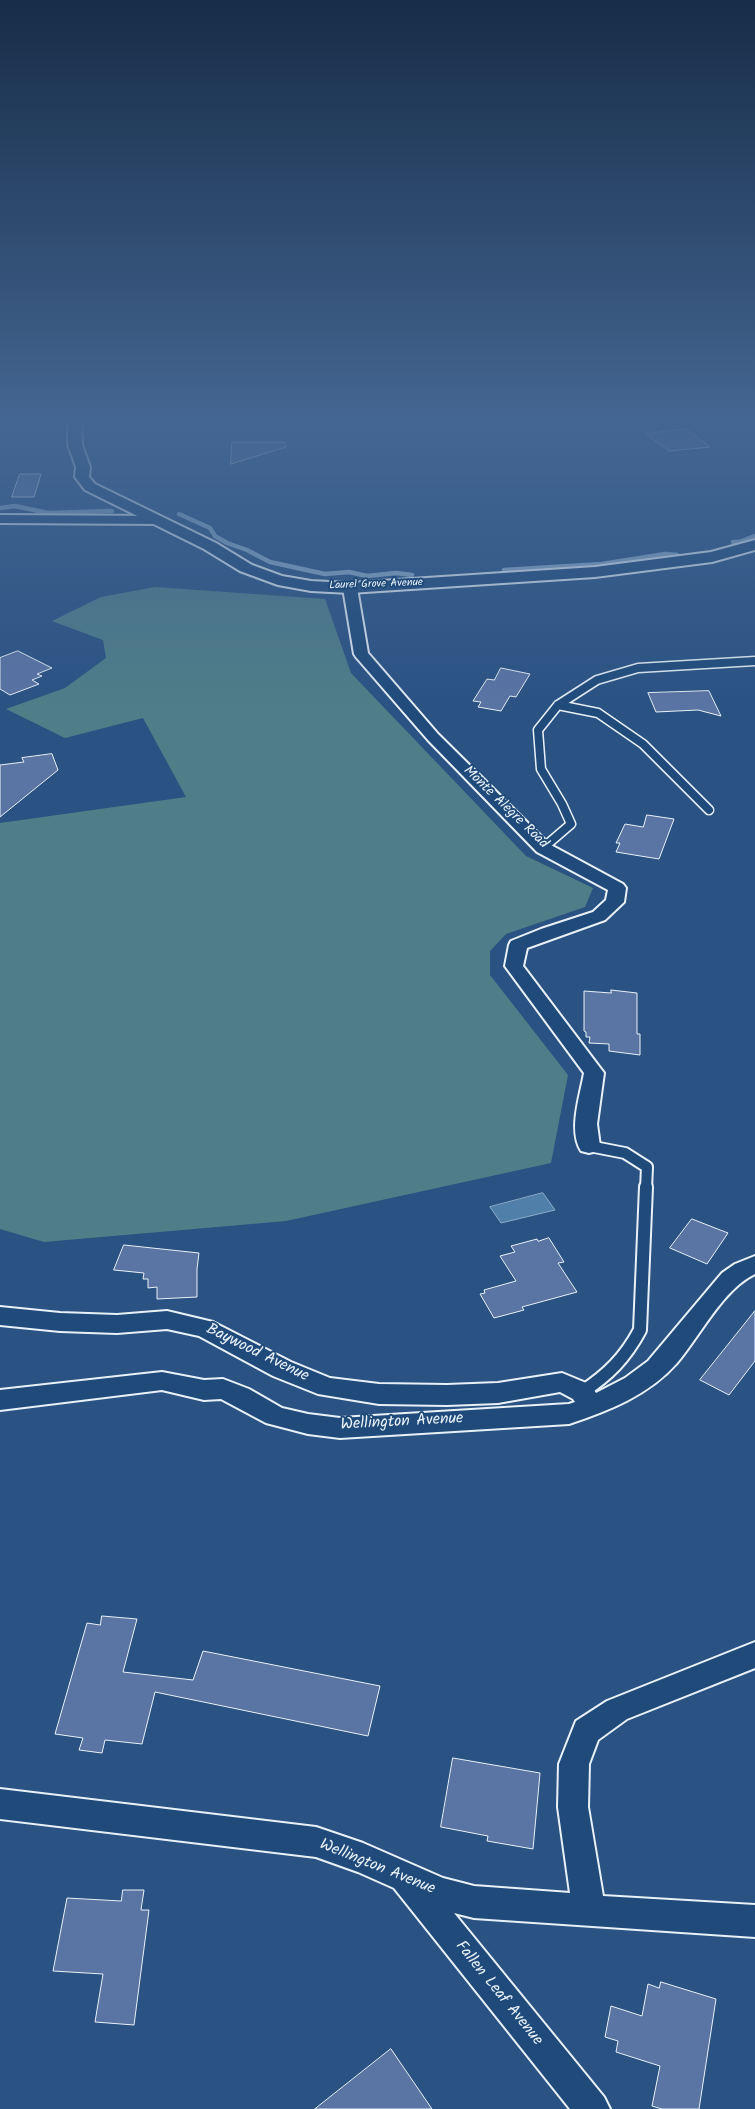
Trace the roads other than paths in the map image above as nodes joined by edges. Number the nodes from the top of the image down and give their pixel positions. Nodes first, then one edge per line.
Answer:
1 (152, 516) edge
2 (0, 519) edge
3 (159, 520) junction
4 (755, 545) edge
5 (350, 588) junction
6 (755, 661) edge
7 (558, 705) junction
8 (708, 810) dead end
9 (543, 848) junction
10 (589, 1146) joint
11 (755, 1264) edge
12 (0, 1316) edge
13 (587, 1399) junction
14 (0, 1400) edge
15 (755, 1656) edge
16 (0, 1804) edge
17 (405, 1878) junction
18 (589, 1912) junction
19 (755, 1921) edge
20 (592, 2109) edge

1 - 3 street, Laurel Grove Avenue
2 - 3 street
3 - 5 street, Laurel Grove Avenue
4 - 5 street, Laurel Grove Avenue
5 - 9 street, Monte Alegre Road
6 - 7 lane
7 - 8 lane
7 - 9 lane
9 - 10 street, Monte Alegre Road
10 - 13 lane
11 - 13 street, Wellington Avenue
12 - 13 street, Baywood Avenue
13 - 14 street, Wellington Avenue
15 - 18 street
16 - 17 street, Wellington Avenue
17 - 18 street, Wellington Avenue
17 - 20 street, Fallen Leaf Avenue
18 - 19 street, Wellington Avenue

